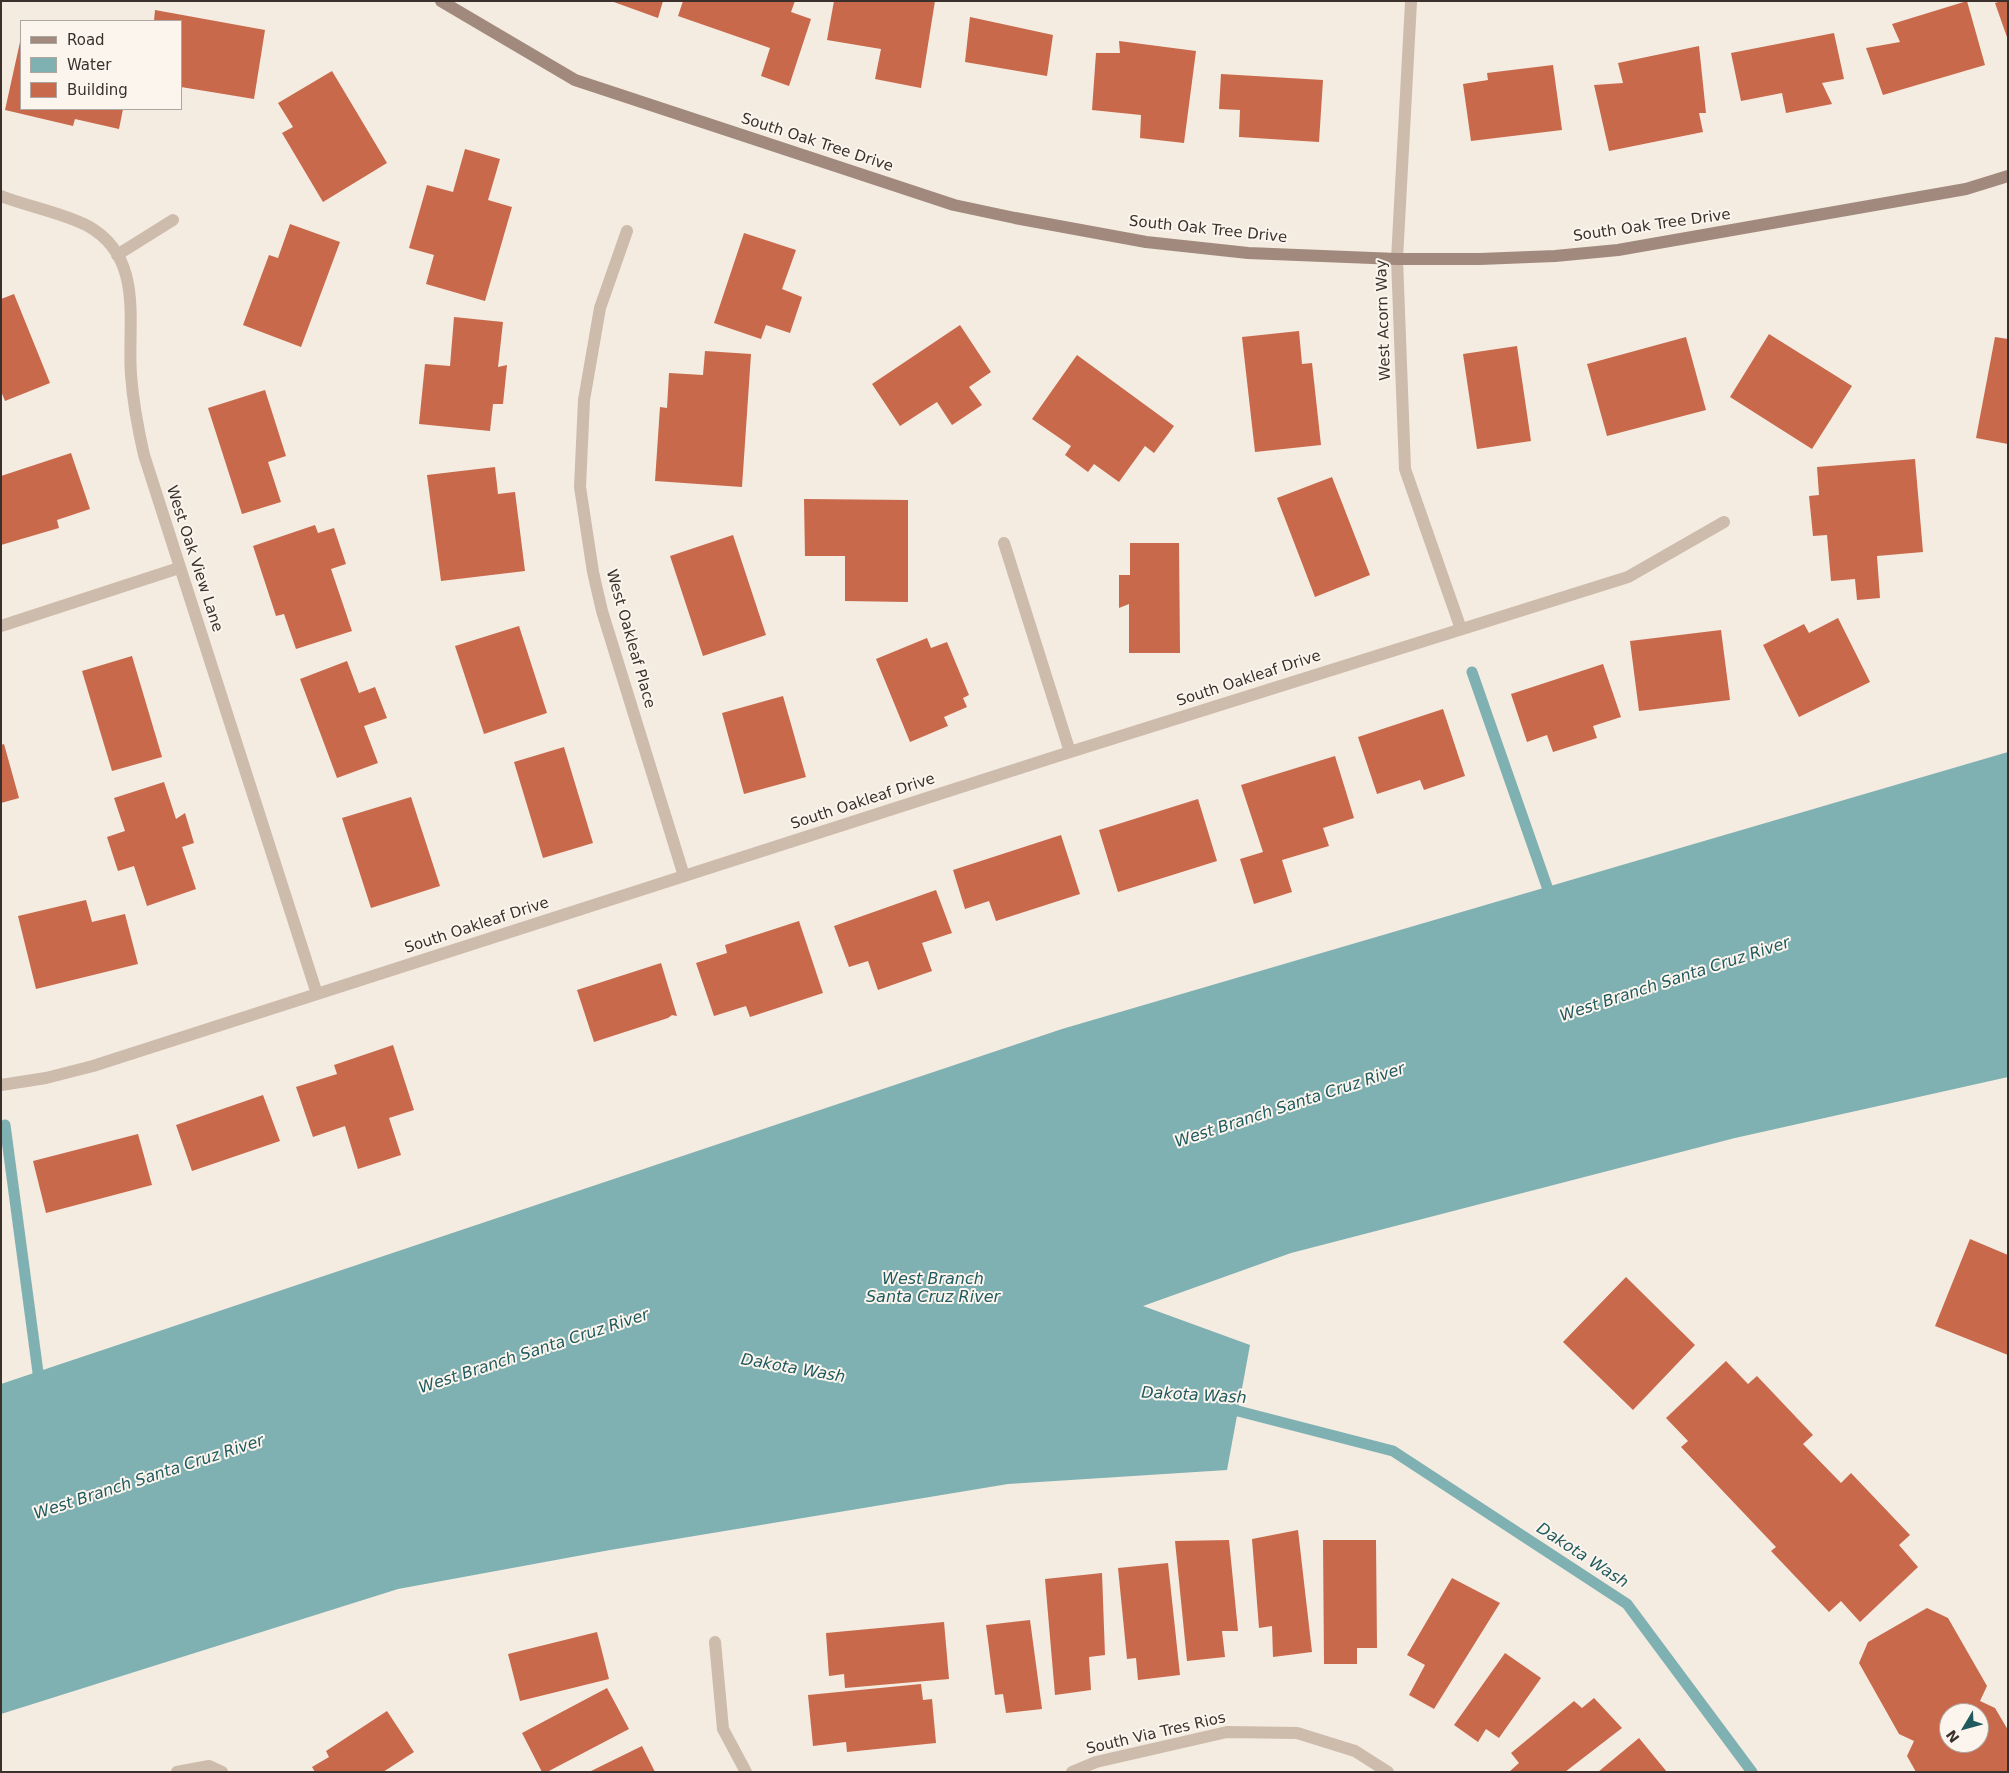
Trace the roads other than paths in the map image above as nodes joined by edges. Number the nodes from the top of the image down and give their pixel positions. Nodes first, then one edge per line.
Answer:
1 (441, 1) edge
2 (1409, 1) edge
3 (1415, 1) edge
4 (2008, 176) edge
5 (1, 196) edge
6 (173, 220) dead end
7 (627, 231) dead end
8 (117, 255) junction
9 (1397, 259) junction
10 (1724, 522) dead end
11 (1004, 543) dead end
12 (179, 568) junction
13 (1, 626) edge
14 (1461, 629) junction
15 (1070, 752) junction
16 (684, 876) junction
17 (317, 994) junction
18 (1, 1085) edge
19 (715, 1642) dead end
20 (177, 1772) edge
21 (222, 1772) edge
22 (746, 1772) edge
23 (1072, 1772) edge
24 (1388, 1772) edge

1 - 9 street, South Oak Tree Drive
2 - 3 street
2 - 9 street, West Acorn Way
4 - 9 street, South Oak Tree Drive
5 - 8 street, West Oak View Lane
6 - 8 street
7 - 16 street, West Oakleaf Place
8 - 12 street, West Oak View Lane
9 - 14 street, West Acorn Way
10 - 14 street, South Oakleaf Drive
11 - 15 street
12 - 13 street
12 - 17 street, West Oak View Lane
14 - 15 street, South Oakleaf Drive
15 - 16 street, South Oakleaf Drive
16 - 17 street, South Oakleaf Drive
17 - 18 street, South Oakleaf Drive
19 - 22 street
20 - 21 street
23 - 24 street, South Via Tres Rios

